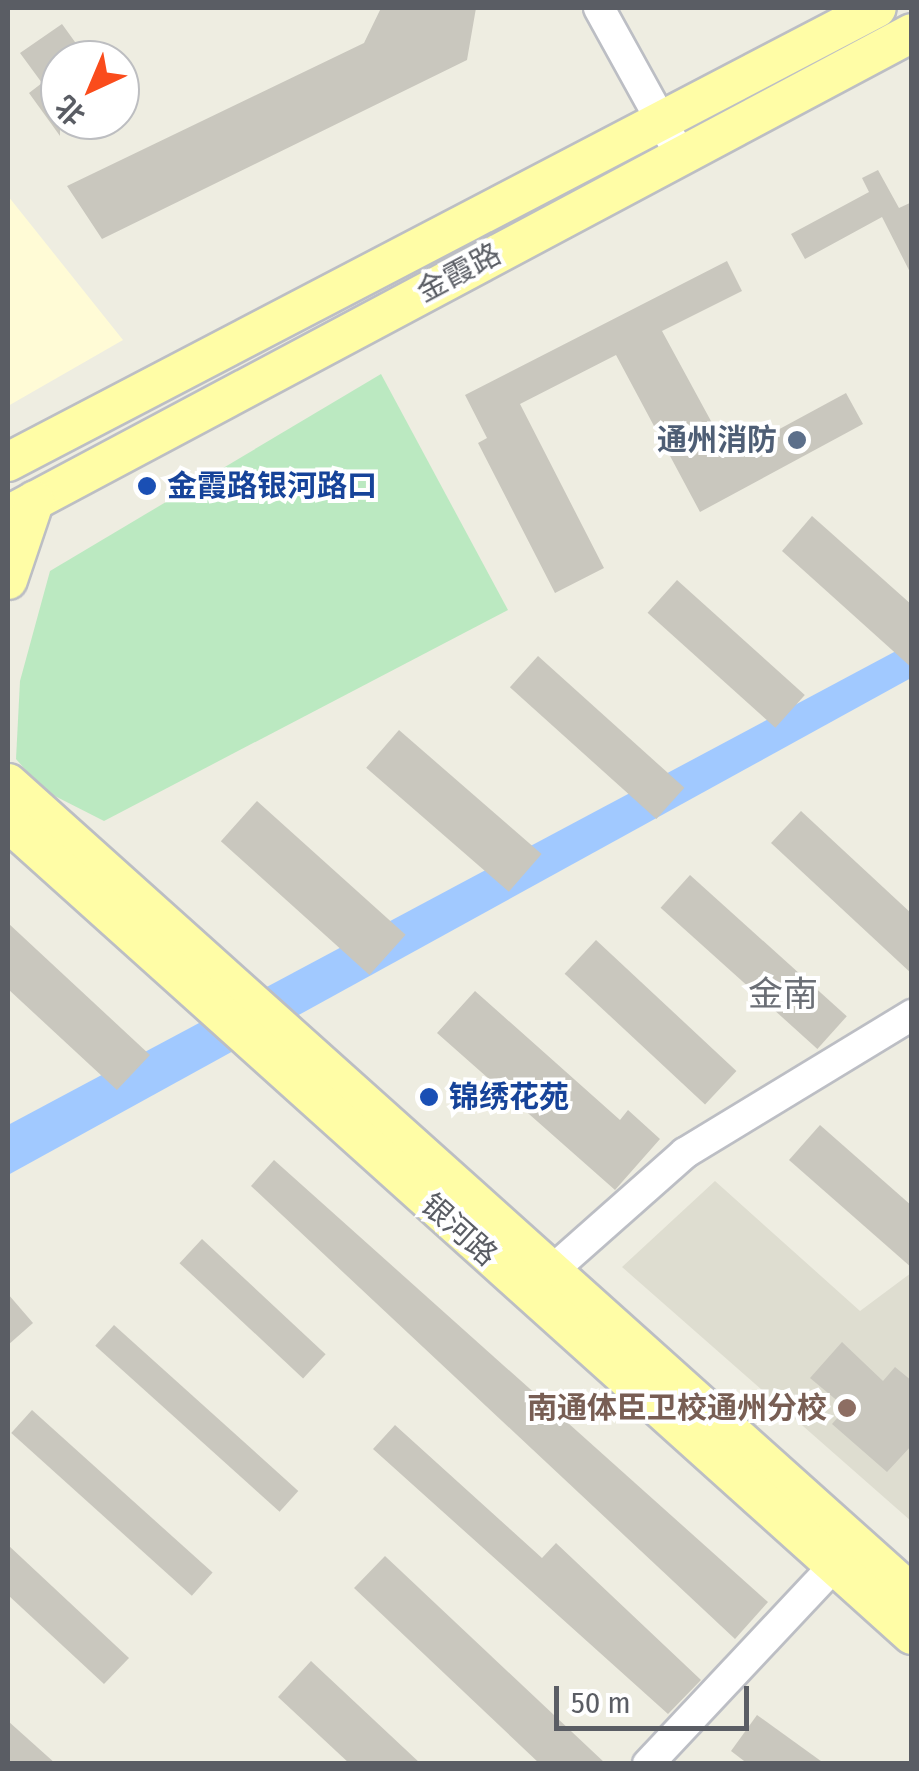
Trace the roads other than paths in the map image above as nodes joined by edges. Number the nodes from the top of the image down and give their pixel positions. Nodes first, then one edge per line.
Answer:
1 (600, 8) edge
2 (878, 8) edge
3 (912, 33) edge
4 (661, 120) junction
5 (680, 155) junction
6 (8, 462) edge
7 (21, 507) edge
8 (8, 580) edge
9 (8, 783) edge
10 (8, 822) edge
11 (912, 1014) edge
12 (541, 1280) junction
13 (844, 1555) junction
14 (912, 1594) edge
15 (912, 1635) edge
16 (648, 1764) edge

1 - 4 street
2 - 4 main road, 金霞路
3 - 5 main road, 金霞路
4 - 5 street
4 - 6 main road, 金霞路
5 - 7 main road, 金霞路
7 - 8 main road
9 - 12 main road, 银河路
10 - 12 main road, 银河路
11 - 12 street
12 - 13 main road, 银河路
13 - 14 main road, 银河路
13 - 15 main road, 银河路
13 - 16 street

